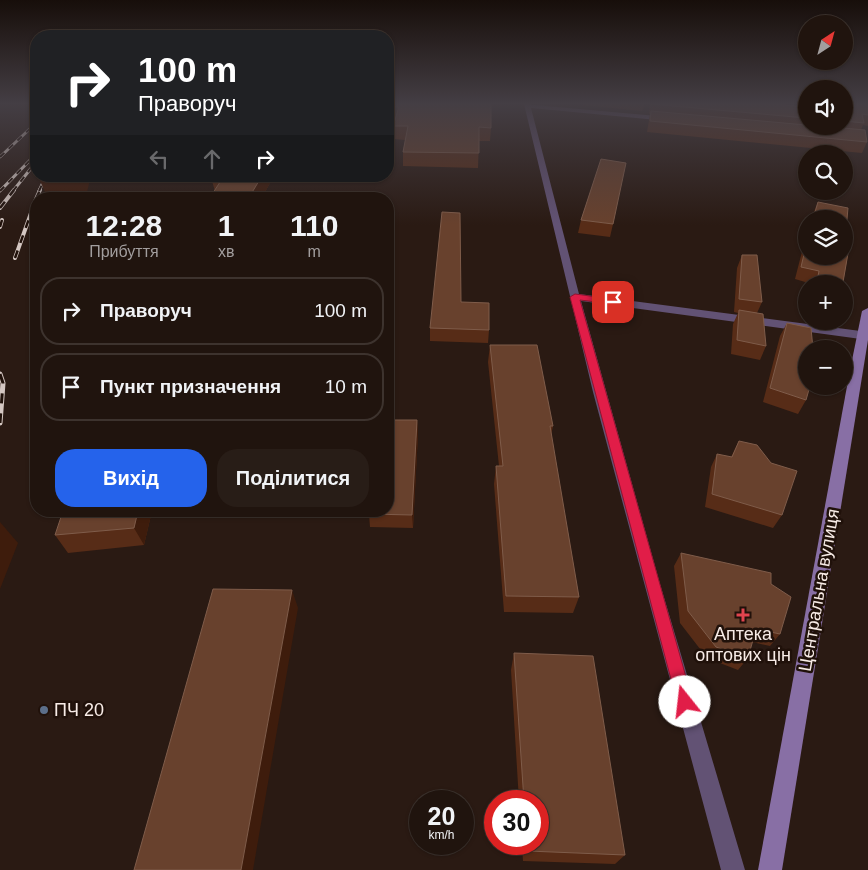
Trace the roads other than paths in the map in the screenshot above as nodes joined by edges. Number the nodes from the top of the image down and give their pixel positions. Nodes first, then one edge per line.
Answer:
1 (537, 145) edge
2 (575, 297) junction
3 (868, 311) edge
4 (865, 335) edge
5 (733, 870) edge
6 (770, 870) edge

1 - 2 street
2 - 4 street
2 - 5 street
3 - 4 main road, Центральна вулиця
4 - 6 main road, Центральна вулиця

